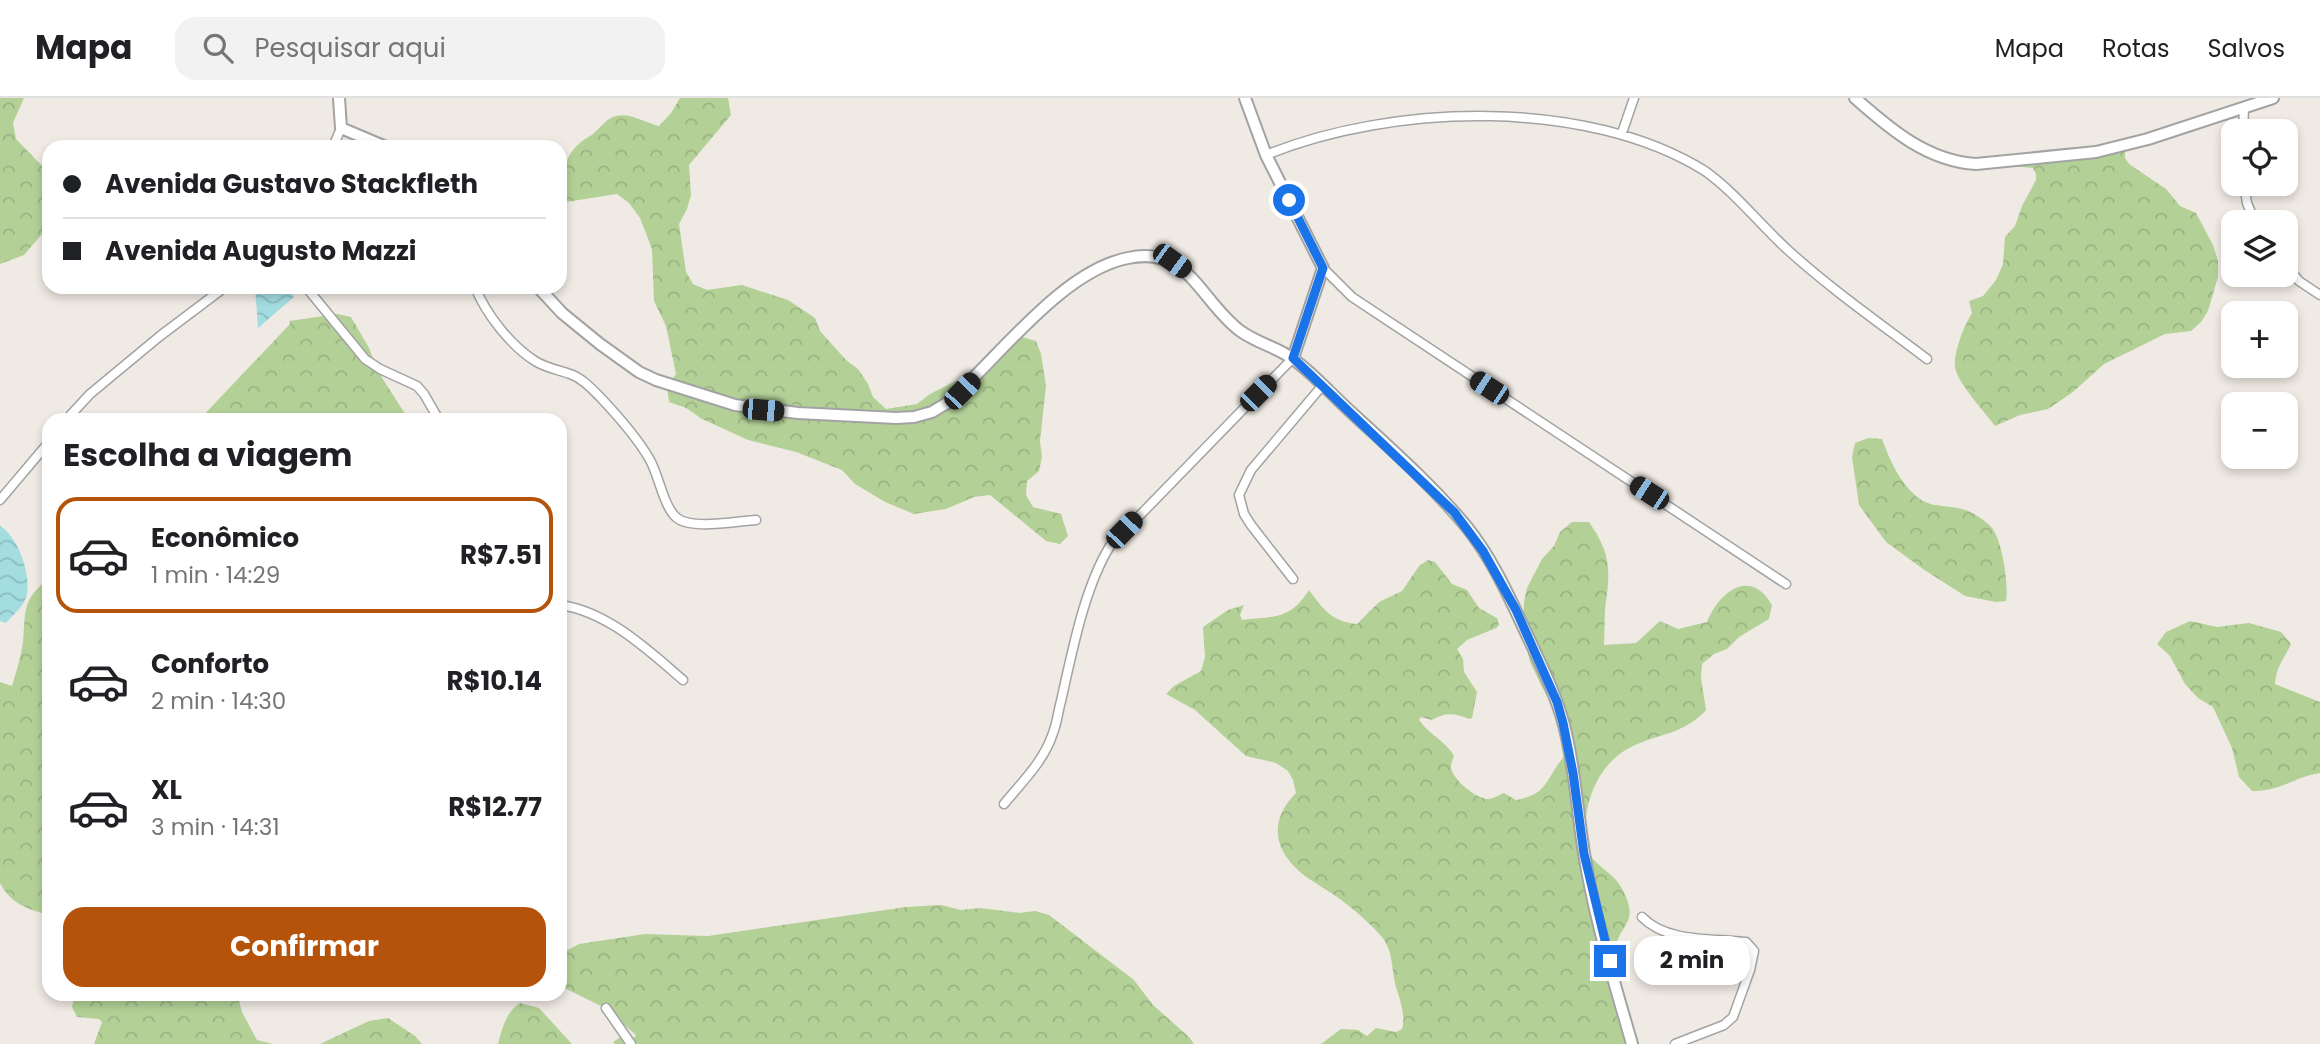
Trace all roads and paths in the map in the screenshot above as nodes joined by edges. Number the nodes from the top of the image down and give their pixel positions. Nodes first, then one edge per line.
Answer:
1 (340, 98) edge
2 (1244, 98) edge
3 (1634, 98) edge
4 (1855, 98) edge
5 (2273, 98) edge
6 (2244, 108) junction
7 (2244, 119) edge
8 (341, 128) junction
9 (1623, 130) junction
10 (335, 140) edge
11 (369, 140) edge
12 (1266, 155) junction
13 (1323, 268) junction
14 (2298, 279) edge
15 (216, 294) edge
16 (312, 294) edge
17 (478, 294) edge
18 (544, 294) edge
19 (2320, 295) edge
20 (1293, 358) junction
21 (1927, 359) dead end
22 (1322, 386) junction
23 (72, 413) edge
24 (435, 413) edge
25 (42, 450) edge
26 (0, 499) edge
27 (756, 520) dead end
28 (1293, 579) dead end
29 (1786, 584) dead end
30 (567, 606) edge
31 (683, 680) dead end
32 (1004, 804) dead end
33 (1642, 917) dead end
34 (606, 1008) dead end
35 (631, 1044) edge
36 (1632, 1044) edge
37 (1675, 1044) edge

1 - 8 street
2 - 12 street
3 - 9 street
4 - 6 street
5 - 6 street
6 - 7 street
8 - 10 street
8 - 11 street
9 - 12 street
9 - 21 street
12 - 13 street
13 - 20 street
13 - 29 street
14 - 19 street
15 - 23 street
16 - 24 street
17 - 27 street
18 - 20 street
20 - 22 street
20 - 32 street
22 - 28 street
22 - 36 street
25 - 26 street
30 - 31 street
33 - 37 street
34 - 35 street

